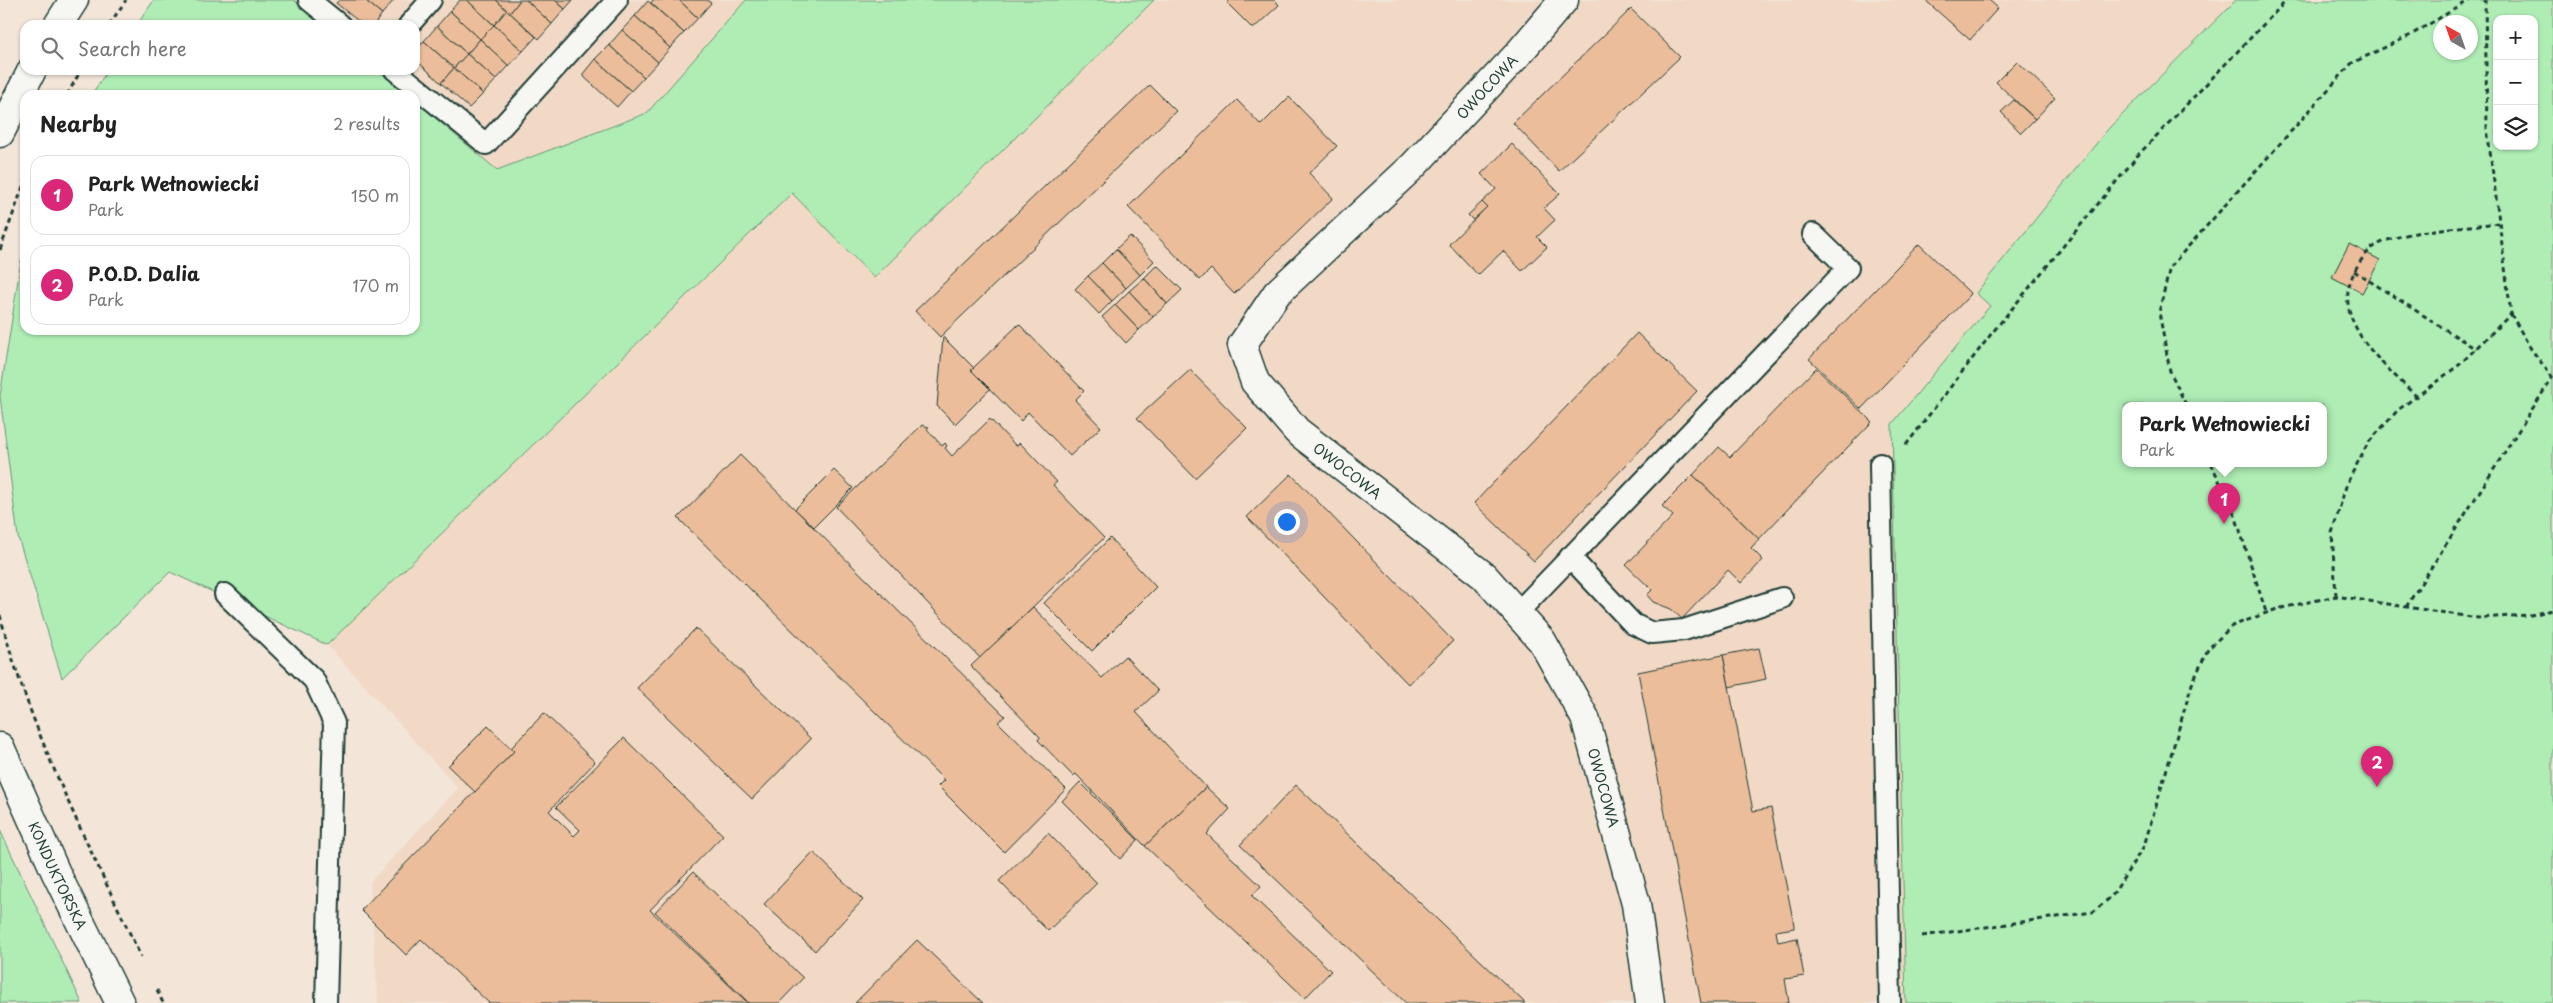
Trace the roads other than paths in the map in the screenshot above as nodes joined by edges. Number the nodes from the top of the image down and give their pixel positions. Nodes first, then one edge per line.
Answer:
1 (74, 0) edge
2 (309, 0) edge
3 (432, 0) edge
4 (617, 0) edge
5 (1564, 0) edge
6 (61, 20) edge
7 (334, 20) edge
8 (414, 20) edge
9 (29, 75) edge
10 (401, 75) edge
11 (22, 90) edge
12 (420, 90) edge
13 (420, 90) edge
14 (20, 94) edge
15 (0, 133) edge
16 (1813, 234) dead end
17 (1880, 464) dead end
18 (1570, 557) junction
19 (225, 594) dead end
20 (1782, 598) dead end
21 (1518, 612) junction
22 (0, 747) edge
23 (120, 1003) edge
24 (326, 1003) edge
25 (1650, 1003) edge
26 (1890, 1003) edge

1 - 6 street
2 - 7 lane
3 - 8 lane
4 - 13 lane
5 - 21 street, OWOCOWA
9 - 11 street
10 - 12 lane
14 - 15 street
16 - 18 lane
17 - 26 lane
18 - 20 lane
18 - 21 lane
19 - 24 lane
21 - 25 street, OWOCOWA
22 - 23 street, KONDUKTORSKA

